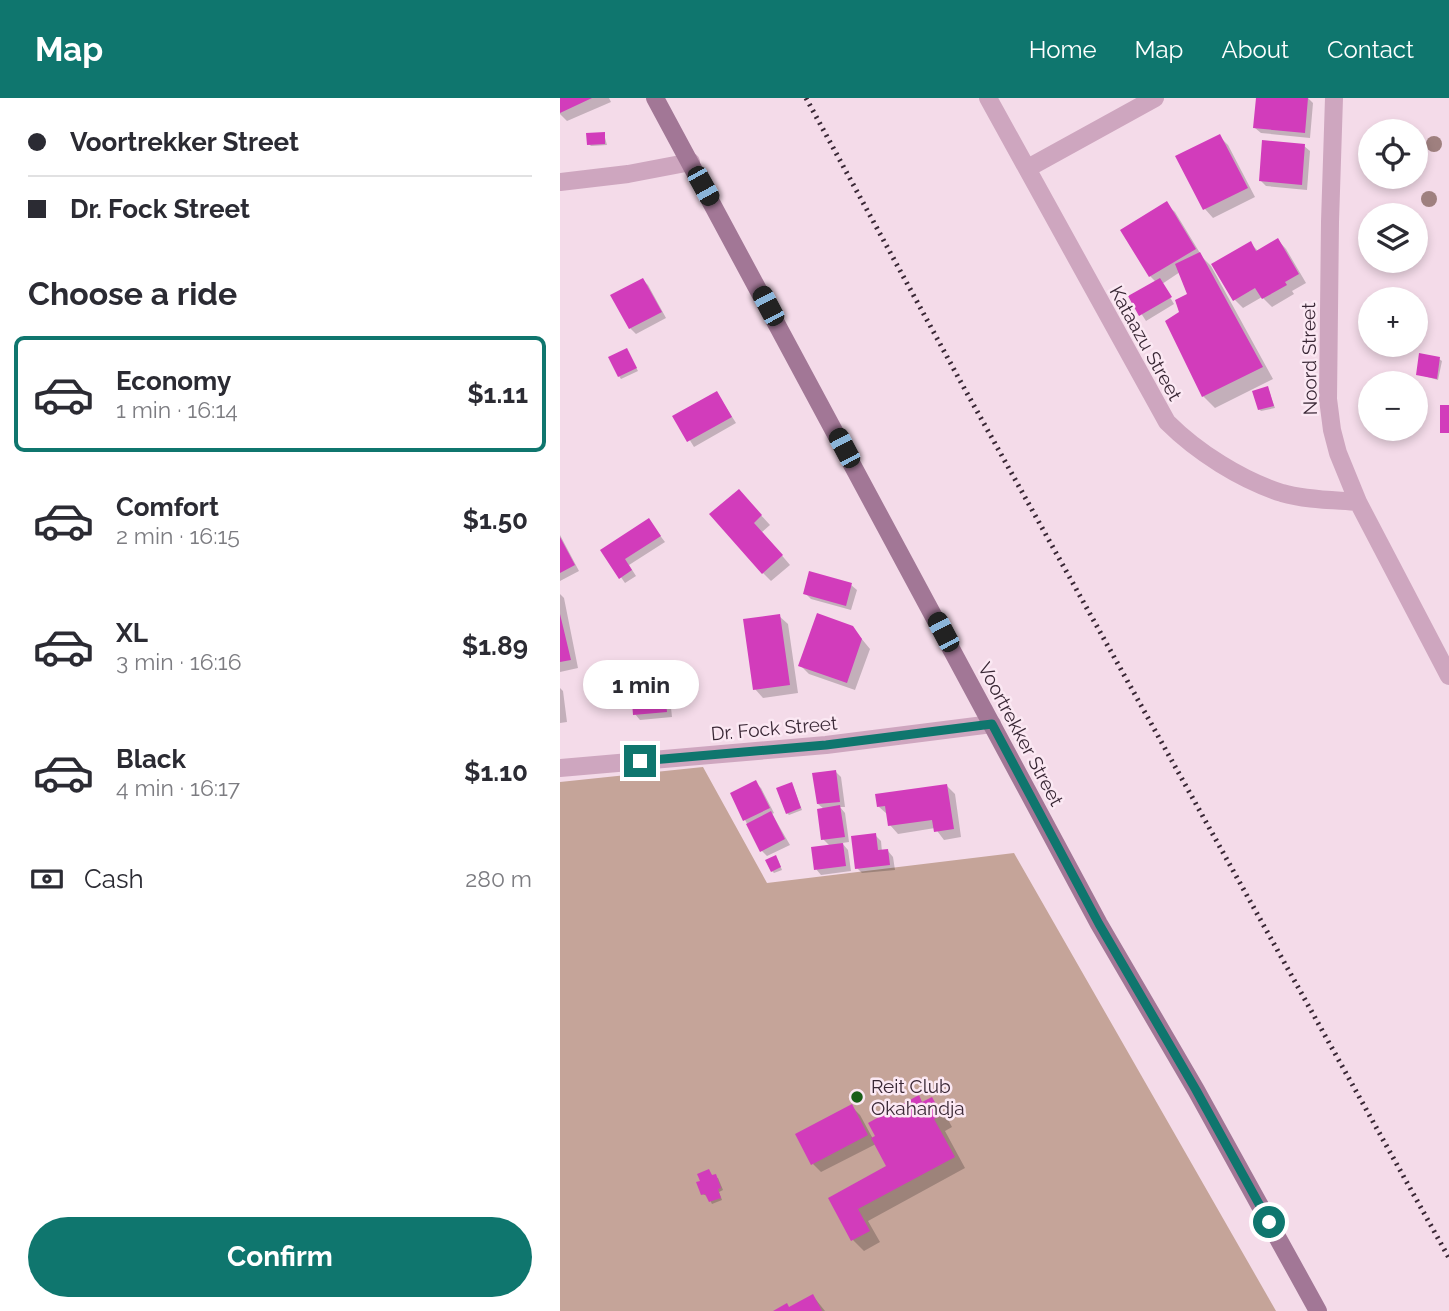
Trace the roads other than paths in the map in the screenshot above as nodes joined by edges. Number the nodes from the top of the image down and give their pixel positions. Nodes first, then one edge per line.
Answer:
1 (655, 98) edge
2 (988, 98) edge
3 (1155, 98) edge
4 (1334, 98) edge
5 (691, 162) junction
6 (1028, 168) junction
7 (560, 183) edge
8 (1358, 502) junction
9 (1448, 673) edge
10 (992, 724) junction
11 (560, 768) edge
12 (1318, 1311) edge

1 - 5 main road, Voortrekker Street
2 - 6 street, Kataazu Street
3 - 6 street
4 - 8 street, Noord Street
5 - 7 street
5 - 10 main road, Voortrekker Street
6 - 8 street, Kataazu Street
8 - 9 street, Noord Street
10 - 11 street, Dr. Fock Street
10 - 12 main road, Voortrekker Street

